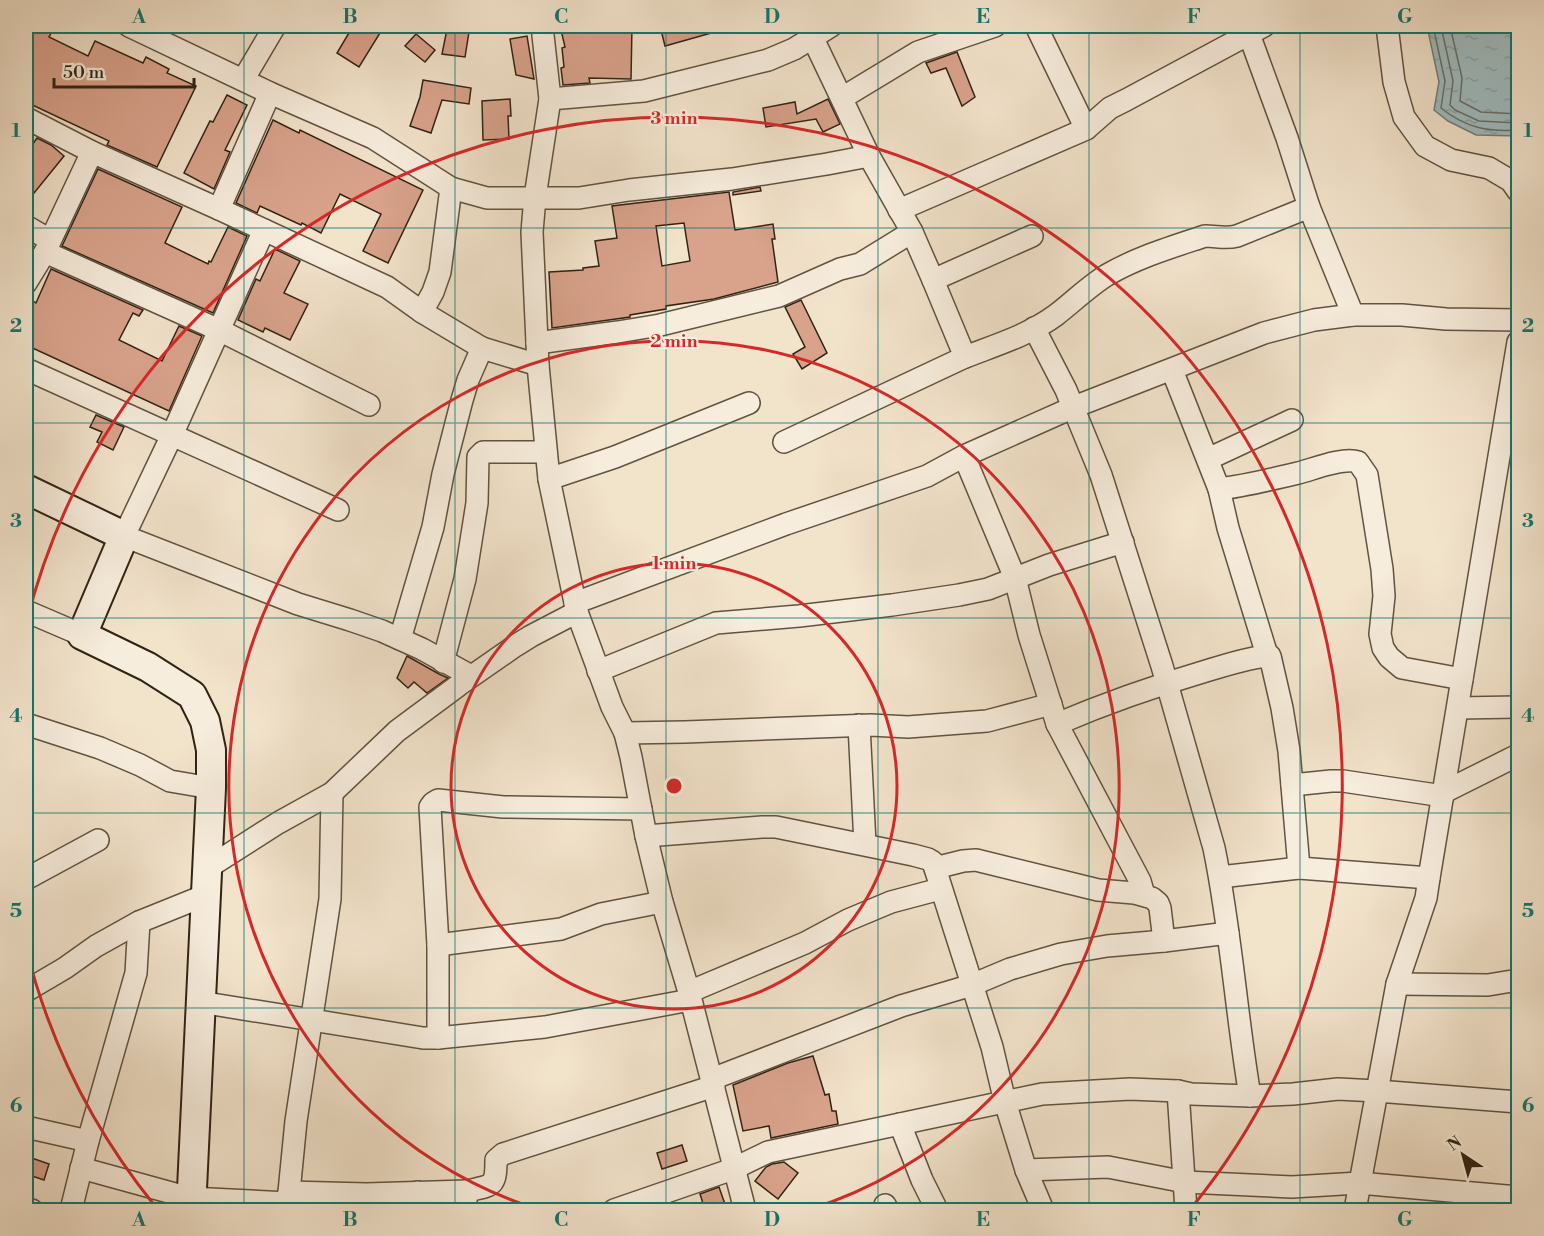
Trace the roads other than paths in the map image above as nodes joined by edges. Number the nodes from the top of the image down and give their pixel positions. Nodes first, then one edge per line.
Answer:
1 (131, 26) edge
2 (275, 26) edge
3 (542, 26) edge
4 (831, 26) edge
5 (995, 26) edge
6 (1036, 26) edge
7 (1387, 26) edge
8 (1253, 28) edge
9 (809, 31) edge
10 (243, 80) junction
11 (270, 93) junction
12 (842, 98) junction
13 (550, 99) junction
14 (26, 118) edge
15 (1086, 129) junction
16 (92, 152) junction
17 (869, 156) junction
18 (451, 188) junction
19 (1518, 191) edge
20 (535, 197) junction
21 (1309, 207) junction
22 (219, 209) junction
23 (899, 210) junction
24 (26, 226) edge
25 (264, 230) junction
26 (912, 232) junction
27 (1032, 236) dead end
28 (47, 246) junction
29 (933, 280) junction
30 (26, 283) edge
31 (422, 312) junction
32 (1353, 315) junction
33 (1518, 320) edge
34 (1034, 328) junction
35 (219, 330) junction
36 (1518, 342) edge
37 (537, 343) junction
38 (482, 348) junction
39 (965, 357) junction
40 (538, 365) junction
41 (26, 369) edge
42 (1172, 370) junction
43 (749, 403) dead end
44 (369, 405) dead end
45 (1074, 407) junction
46 (1292, 420) dead end
47 (172, 435) junction
48 (784, 442) dead end
49 (546, 452) junction
50 (964, 456) junction
51 (1208, 459) junction
52 (549, 479) junction
53 (26, 489) edge
54 (1219, 489) junction
55 (338, 510) dead end
56 (124, 536) junction
57 (1123, 542) junction
58 (1015, 578) junction
59 (576, 607) junction
60 (26, 610) edge
61 (82, 635) junction
62 (400, 639) junction
63 (1267, 655) junction
64 (443, 662) junction
65 (598, 671) junction
66 (471, 676) junction
67 (1462, 679) junction
68 (1167, 682) junction
69 (1051, 704) junction
70 (1518, 707) edge
71 (1458, 708) junction
72 (26, 724) edge
73 (1057, 724) junction
74 (859, 725) junction
75 (625, 733) junction
76 (1518, 755) edge
77 (1292, 785) junction
78 (211, 788) junction
79 (332, 793) junction
80 (1444, 794) junction
81 (641, 809) junction
82 (646, 836) junction
83 (98, 840) dead end
84 (865, 844) junction
85 (935, 868) junction
86 (1299, 868) junction
87 (1220, 877) junction
88 (1429, 878) junction
89 (26, 879) edge
90 (206, 882) junction
91 (940, 889) junction
92 (1144, 895) junction
93 (662, 902) junction
94 (139, 922) junction
95 (1228, 933) junction
96 (1164, 941) junction
97 (438, 945) junction
98 (1518, 980) edge
99 (1397, 984) junction
100 (972, 985) junction
101 (26, 992) edge
102 (689, 996) junction
103 (200, 1002) junction
104 (312, 1020) junction
105 (438, 1038) junction
106 (713, 1083) junction
107 (1178, 1091) junction
108 (1377, 1091) junction
109 (1250, 1096) junction
110 (1005, 1102) junction
111 (1518, 1102) edge
112 (900, 1124) junction
113 (26, 1126) edge
114 (88, 1141) junction
115 (81, 1168) junction
116 (733, 1169) junction
117 (1026, 1170) junction
118 (1185, 1182) junction
119 (1359, 1183) junction
120 (1518, 1197) edge
121 (416, 1201) edge
122 (466, 1201) edge
123 (289, 1202) edge
124 (190, 1204) edge
125 (26, 1209) edge
126 (32, 1210) edge
127 (71, 1210) edge
128 (614, 1210) edge
129 (745, 1210) edge
130 (937, 1210) edge
131 (1043, 1210) edge
132 (1186, 1210) edge
133 (1355, 1210) edge

1 - 10 street
2 - 10 street
3 - 13 street
4 - 9 street
5 - 12 street
6 - 15 street
7 - 19 street
8 - 15 street
8 - 21 street
9 - 12 street
9 - 13 street
10 - 11 street
11 - 18 street
11 - 22 street
12 - 17 street
13 - 20 street
14 - 16 street
15 - 23 street
16 - 22 street
16 - 28 street
17 - 20 street
17 - 23 street
18 - 20 street
18 - 31 street
20 - 37 street
21 - 32 street
21 - 34 street
22 - 25 street
23 - 26 street
24 - 28 street
25 - 31 street
25 - 35 street
26 - 29 street
26 - 37 street
27 - 29 street
28 - 30 street
28 - 35 street
29 - 39 street
31 - 38 street
32 - 33 street
32 - 42 street
34 - 39 street
34 - 45 street
35 - 44 street
35 - 47 street
36 - 67 street
37 - 40 street
38 - 40 street
38 - 62 street
39 - 48 street
40 - 49 street
41 - 47 street
42 - 45 street
42 - 51 street
43 - 52 street
45 - 50 street
45 - 57 street
46 - 51 street
47 - 55 street
47 - 56 street
49 - 52 street
49 - 64 street
50 - 58 street
50 - 59 street
51 - 54 street
52 - 59 street
53 - 56 street
54 - 63 street
54 - 67 street
56 - 61 street
56 - 62 street
57 - 58 street
57 - 68 street
58 - 65 street
58 - 69 street
59 - 65 street
59 - 66 street
60 - 61 street
61 - 78 street
62 - 64 street
63 - 68 street
63 - 77 street
64 - 66 street
65 - 75 street
66 - 79 street
67 - 71 street
68 - 73 street
68 - 87 street
69 - 73 street
69 - 74 street
70 - 71 street
71 - 80 street
72 - 78 street
73 - 92 street
74 - 75 street
74 - 84 street
75 - 81 street
76 - 80 street
77 - 80 street
77 - 86 street
78 - 90 street
79 - 90 street
79 - 104 street
80 - 88 street
81 - 82 street
81 - 97 street
82 - 84 street
82 - 93 street
83 - 89 street
84 - 85 street
85 - 91 street
85 - 92 street
86 - 87 street
86 - 88 street
87 - 95 street
88 - 99 street
90 - 94 street
90 - 103 street
91 - 100 street
91 - 102 street
92 - 96 street
93 - 97 street
93 - 102 street
94 - 101 street
94 - 114 street
95 - 96 street
95 - 109 street
96 - 100 street
97 - 105 street
98 - 99 street
99 - 108 street
100 - 106 street
100 - 110 street
102 - 105 street
102 - 106 street
103 - 104 street
103 - 124 street
104 - 105 street
104 - 123 street
106 - 116 street
106 - 122 street
107 - 109 street
107 - 110 street
107 - 118 street
108 - 109 street
108 - 111 street
108 - 119 street
110 - 112 street
110 - 117 street
112 - 116 street
112 - 130 street
113 - 114 street
114 - 115 street
115 - 124 street
115 - 127 street
116 - 128 street
116 - 129 street
117 - 118 street
117 - 131 street
118 - 119 street
118 - 132 street
119 - 120 street
119 - 133 street
121 - 122 street
121 - 123 street
123 - 124 street
125 - 126 street

